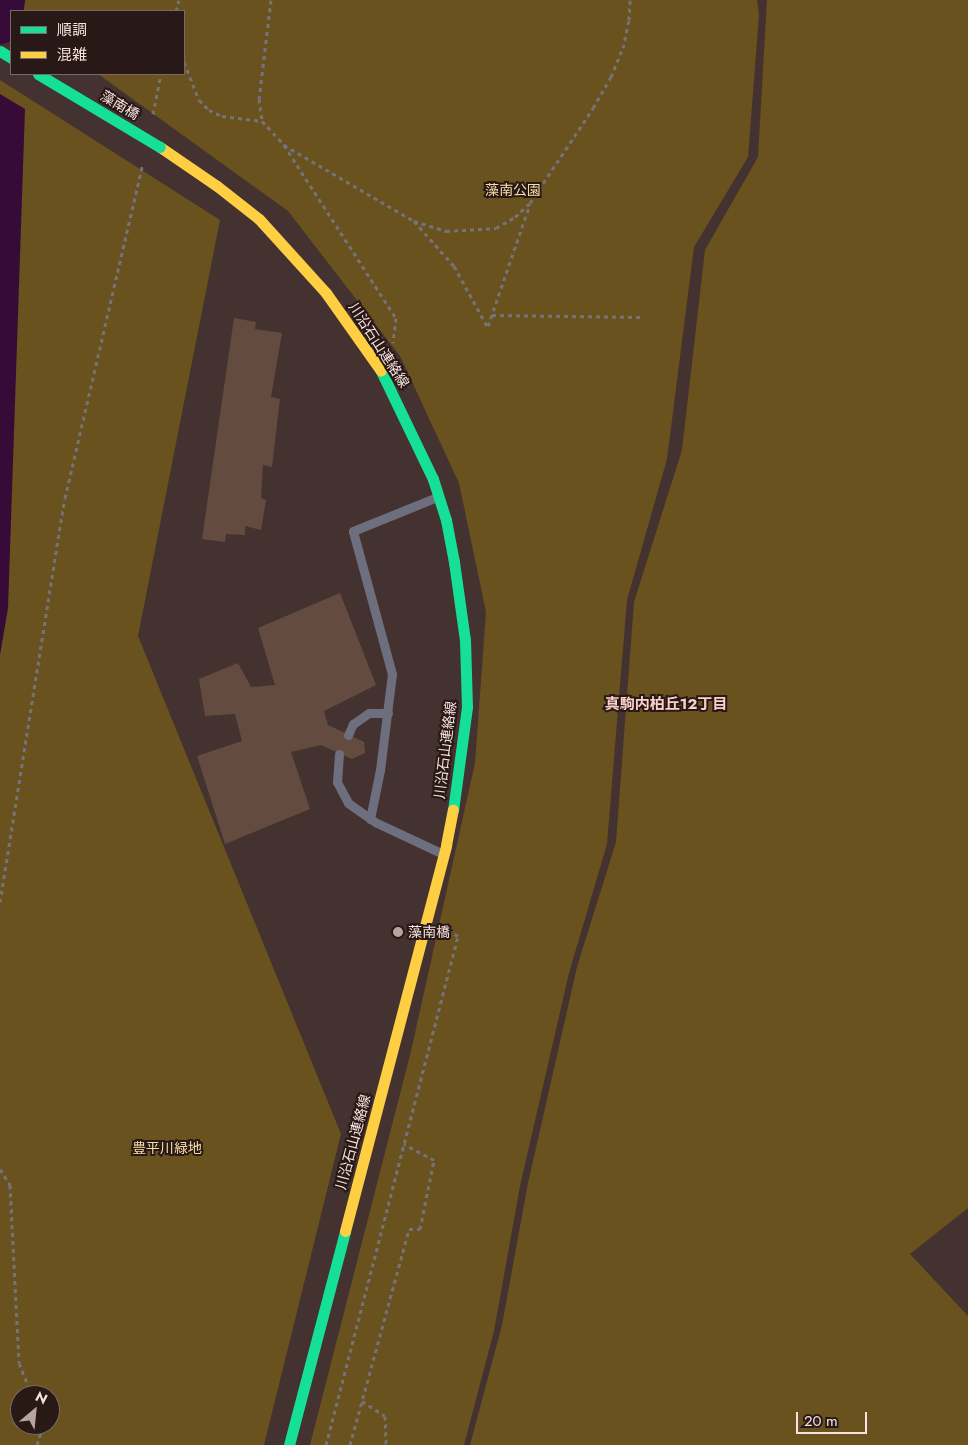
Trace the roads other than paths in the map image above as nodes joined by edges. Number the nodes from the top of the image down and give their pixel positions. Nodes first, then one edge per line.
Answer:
1 (40, 75) edge
2 (160, 147) joint
3 (438, 497) junction
4 (388, 713) junction
5 (348, 735) dead end
6 (340, 754) dead end
7 (370, 819) junction
8 (444, 854) junction
9 (289, 1445) edge

1 - 2 street, 藻南橋, bridge
2 - 3 street, 川沿石山連絡線
3 - 4 lane
3 - 8 street, 川沿石山連絡線
4 - 5 lane
4 - 7 lane
6 - 7 lane
7 - 8 lane
8 - 9 street, 川沿石山連絡線

